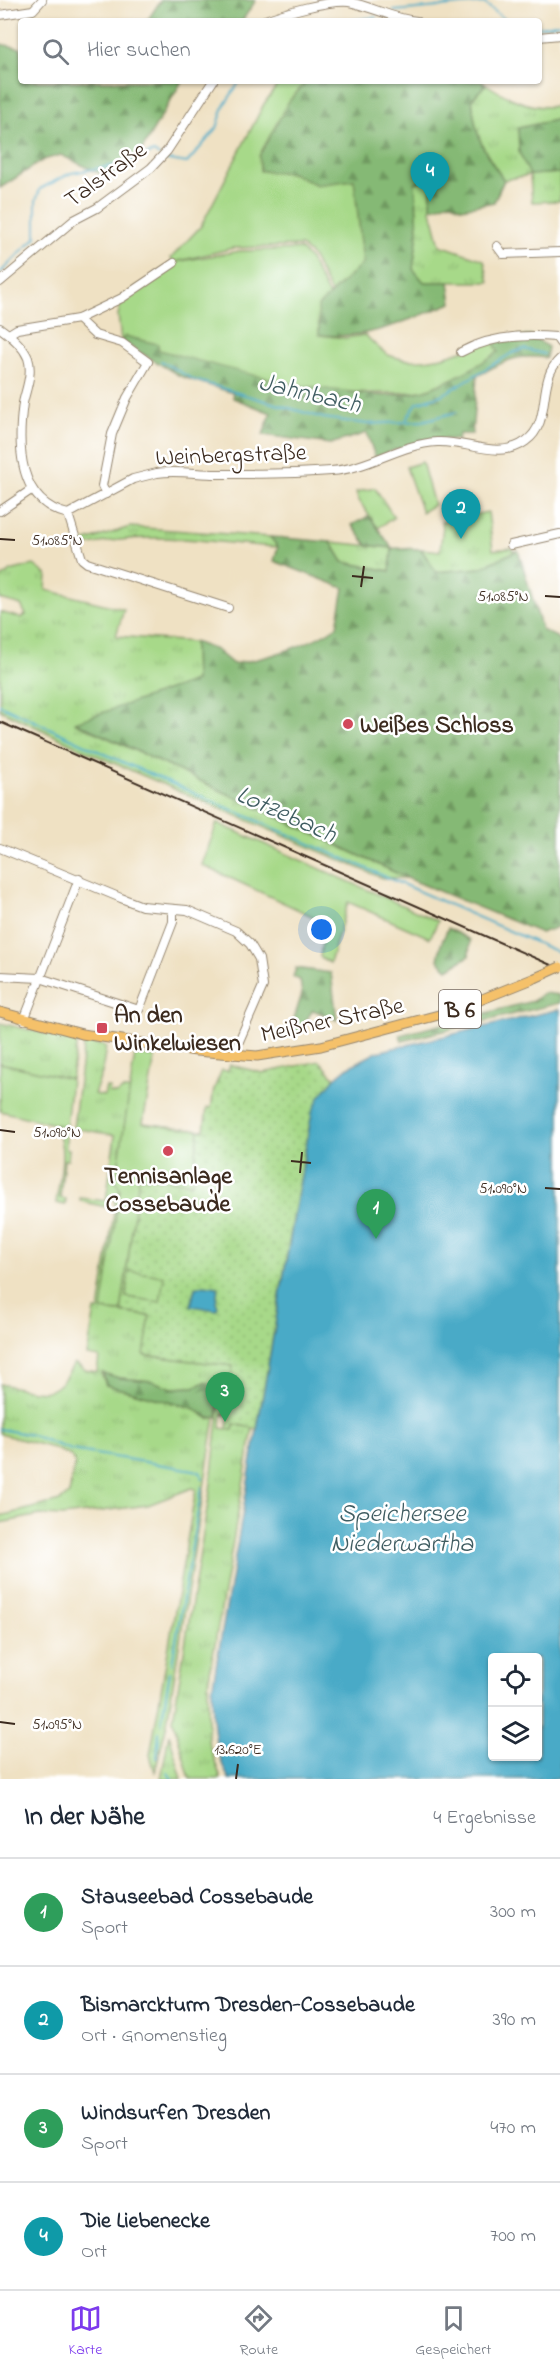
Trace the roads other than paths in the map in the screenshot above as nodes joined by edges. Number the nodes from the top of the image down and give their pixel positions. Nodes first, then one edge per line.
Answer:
1 (42, 0) edge
2 (350, 1) edge
3 (0, 15) edge
4 (274, 18) edge
5 (397, 18) edge
6 (560, 35) edge
7 (542, 37) edge
8 (211, 84) edge
9 (497, 246) dead end
10 (560, 252) edge
11 (174, 263) dead end
12 (0, 282) edge
13 (78, 319) junction
14 (0, 328) edge
15 (9, 334) junction
16 (560, 343) edge
17 (461, 352) dead end
18 (560, 360) edge
19 (31, 490) junction
20 (106, 494) junction
21 (0, 511) edge
22 (68, 514) junction
23 (560, 534) edge
24 (511, 545) dead end
25 (228, 608) dead end
26 (0, 848) edge
27 (79, 879) junction
28 (174, 909) junction
29 (560, 967) edge
30 (0, 976) edge
31 (40, 978) junction
32 (0, 1012) edge
33 (24, 1020) junction
34 (233, 1055) junction

1 - 3 street
2 - 4 street
2 - 5 street
6 - 7 street
8 - 12 street, Talstraße
9 - 10 street
11 - 13 street
13 - 15 street
13 - 20 street
14 - 15 street
15 - 19 street
16 - 17 street
18 - 20 street, Weinbergstraße
19 - 21 street
19 - 22 street
20 - 22 street, Weinbergstraße
22 - 25 street
23 - 24 street
26 - 27 street
27 - 28 street
27 - 31 street
28 - 31 street
28 - 34 street
29 - 34 main road, Meißner Straße / B 6, bridge
30 - 31 street
31 - 33 street
32 - 33 main road, Meißner Straße / B 6
33 - 34 main road, Meißner Straße / B 6

